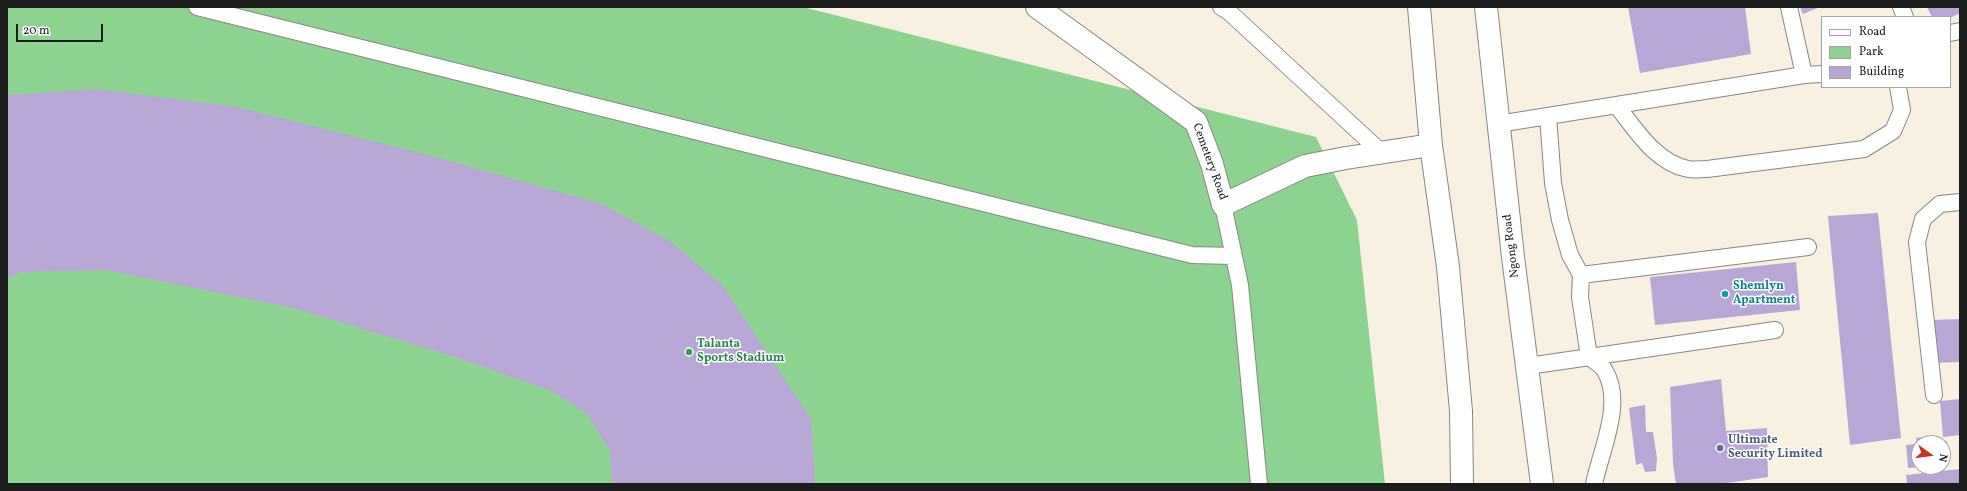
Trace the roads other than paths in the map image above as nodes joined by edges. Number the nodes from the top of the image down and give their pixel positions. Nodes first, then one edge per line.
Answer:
1 (197, 7) edge
2 (1037, 7) edge
3 (1221, 7) edge
4 (1419, 7) edge
5 (1486, 7) edge
6 (1789, 7) edge
7 (1821, 74) edge
8 (1804, 75) junction
9 (1898, 88) edge
10 (1617, 106) junction
11 (1548, 116) junction
12 (1498, 124) junction
13 (1430, 145) junction
14 (1381, 152) junction
15 (1960, 202) edge
16 (1223, 205) junction
17 (1808, 247) dead end
18 (1234, 256) junction
19 (1581, 275) junction
20 (1775, 330) dead end
21 (1589, 357) junction
22 (1528, 366) junction
23 (1934, 395) dead end
24 (1259, 484) edge
25 (1462, 484) edge
26 (1542, 484) edge
27 (1594, 484) edge

1 - 18 lane
2 - 16 main road, Cemetery Road
3 - 14 lane
4 - 13 main road
5 - 12 main road, Ngong Road
6 - 8 lane
7 - 8 lane
8 - 10 lane
9 - 10 lane
10 - 11 lane
11 - 12 lane
11 - 19 lane
12 - 22 main road, Ngong Road
13 - 14 main road, Cemetery Road
13 - 25 main road
14 - 16 main road, Cemetery Road
15 - 23 lane
16 - 18 lane
17 - 19 lane
18 - 24 lane
19 - 21 lane
20 - 21 lane
21 - 22 lane
21 - 27 lane
22 - 26 main road, Ngong Road

